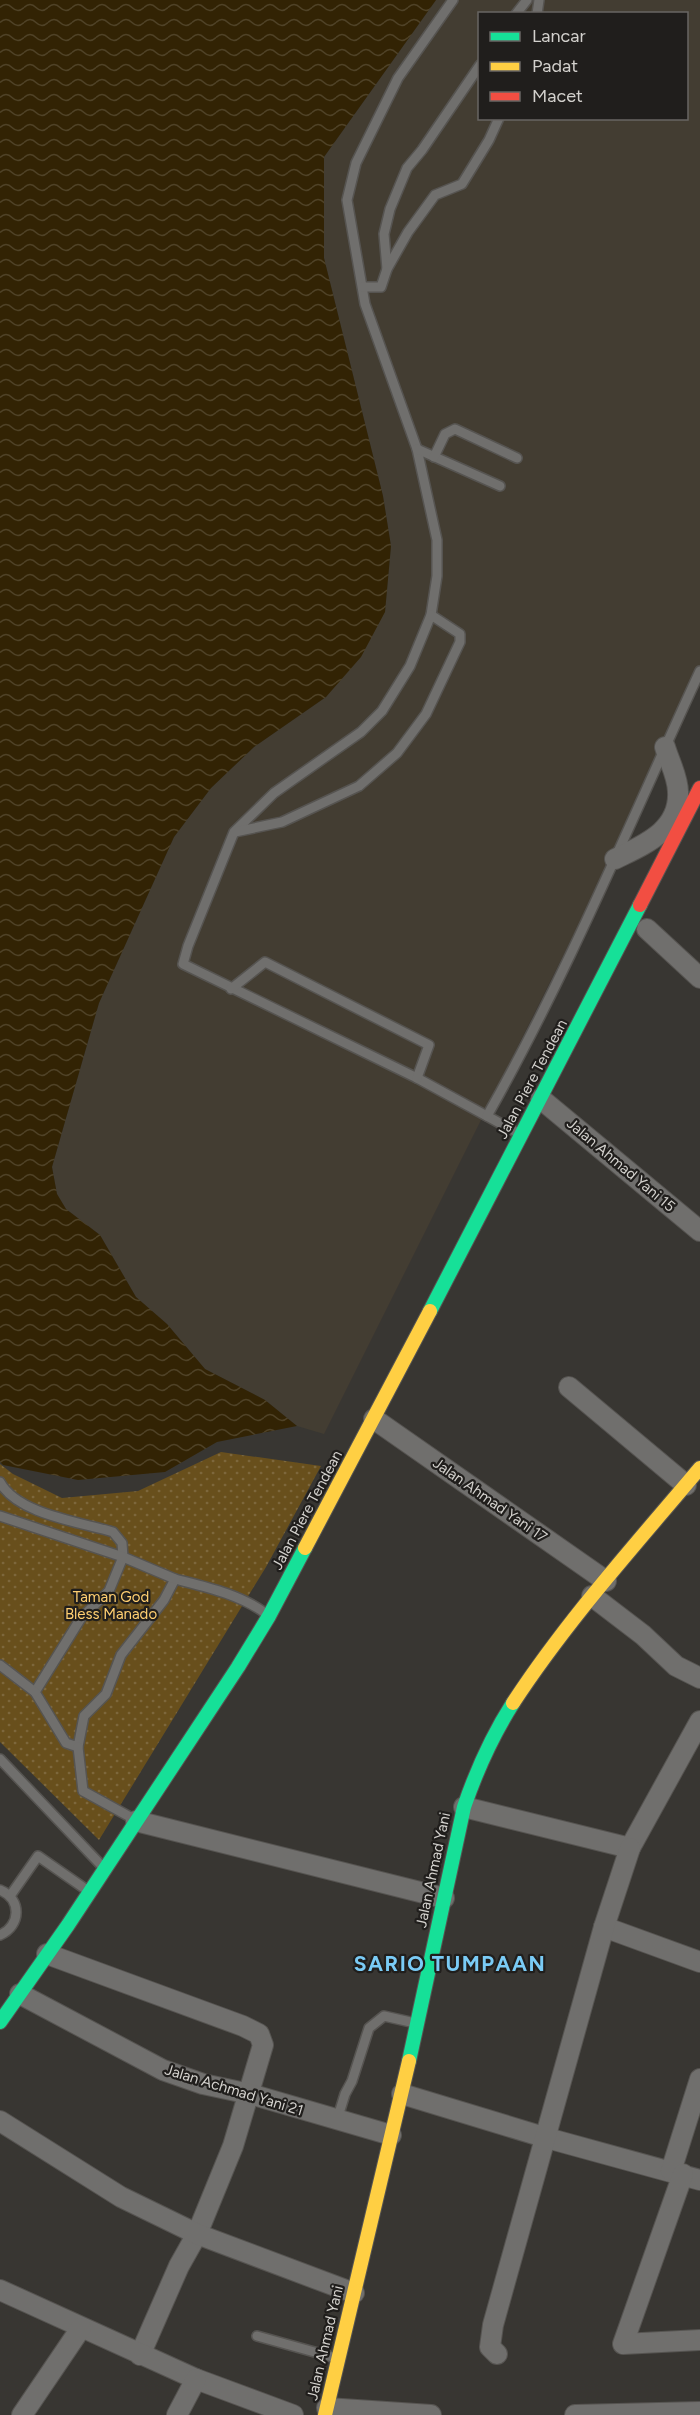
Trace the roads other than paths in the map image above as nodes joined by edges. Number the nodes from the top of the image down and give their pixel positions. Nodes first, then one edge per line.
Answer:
1 (453, 0) edge
2 (527, 0) edge
3 (518, 12) edge
4 (478, 68) edge
5 (498, 120) edge
6 (387, 269) junction
7 (363, 287) junction
8 (417, 448) junction
9 (434, 457) junction
10 (517, 458) dead end
11 (500, 486) dead end
12 (431, 615) junction
13 (700, 671) edge
14 (665, 747) junction
15 (700, 787) edge
16 (678, 790) junction
17 (234, 832) junction
18 (655, 840) junction
19 (615, 859) junction
20 (662, 866) junction
21 (650, 923) joint
22 (700, 978) edge
23 (598, 987) junction
24 (231, 989) junction
25 (417, 1078) junction
26 (541, 1099) junction
27 (487, 1116) junction
28 (521, 1135) junction
29 (700, 1231) edge
30 (569, 1387) dead end
31 (374, 1419) junction
32 (700, 1468) edge
33 (0, 1482) edge
34 (686, 1485) junction
35 (1, 1520) edge
36 (123, 1557) junction
37 (175, 1579) junction
38 (606, 1581) junction
39 (592, 1596) junction
40 (269, 1616) junction
41 (0, 1665) edge
42 (700, 1678) edge
43 (35, 1692) junction
44 (700, 1721) edge
45 (78, 1748) junction
46 (0, 1760) edge
47 (464, 1807) junction
48 (136, 1821) junction
49 (630, 1848) junction
50 (105, 1869) junction
51 (0, 1890) edge
52 (90, 1891) junction
53 (10, 1896) junction
54 (444, 1898) junction
55 (604, 1927) junction
56 (0, 1935) edge
57 (48, 1954) junction
58 (700, 1962) edge
59 (20, 1994) junction
60 (0, 2022) edge
61 (417, 2023) junction
62 (700, 2079) edge
63 (250, 2094) junction
64 (402, 2094) junction
65 (0, 2121) edge
66 (336, 2121) junction
67 (391, 2135) junction
68 (547, 2138) junction
69 (685, 2175) edge
70 (197, 2234) junction
71 (0, 2290) edge
72 (354, 2293) junction
73 (81, 2328) junction
74 (257, 2336) dead end
75 (700, 2340) edge
76 (498, 2354) dead end
77 (140, 2355) junction
78 (339, 2358) junction
79 (196, 2379) junction
80 (326, 2411) edge
81 (700, 2412) edge
82 (22, 2415) edge
83 (177, 2415) edge
84 (293, 2415) edge
85 (431, 2415) edge
86 (575, 2415) edge

1 - 7 lane
2 - 3 lane
4 - 6 lane
5 - 6 lane
6 - 7 lane
7 - 8 lane
8 - 9 lane
8 - 12 lane
9 - 10 lane
9 - 11 lane
12 - 17 lane
12 - 17 lane
13 - 14 lane
14 - 16 street
14 - 19 lane
15 - 16 street
15 - 20 main road, Jalan Piere Tendean
16 - 18 street
17 - 24 lane
18 - 19 street
18 - 20 street
19 - 27 lane
20 - 23 main road, Jalan Piere Tendean
21 - 22 street
21 - 23 main road, Jalan Piere Tendean
23 - 26 main road, Jalan Piere Tendean
24 - 25 lane
24 - 25 lane
25 - 27 lane
26 - 28 main road, Jalan Piere Tendean
26 - 29 street, Jalan Ahmad Yani 15
27 - 28 lane
28 - 31 main road, Jalan Piere Tendean
30 - 34 street
31 - 38 street, Jalan Ahmad Yani 17
31 - 40 main road, Jalan Piere Tendean
32 - 34 main road, Jalan Ahmad Yani
33 - 36 lane
34 - 38 main road, Jalan Ahmad Yani
35 - 36 lane
36 - 37 lane
36 - 43 lane
37 - 40 lane
37 - 45 lane
38 - 39 main road, Jalan Ahmad Yani
39 - 42 street
39 - 47 main road, Jalan Ahmad Yani
40 - 48 main road, Jalan Piere Tendean
41 - 43 lane
43 - 45 lane
44 - 49 street
45 - 48 lane
46 - 50 lane
47 - 49 street
47 - 54 main road, Jalan Ahmad Yani
48 - 50 main road, Jalan Piere Tendean
48 - 54 street
49 - 55 street
50 - 52 main road, Jalan Piere Tendean
51 - 53 lane
52 - 53 lane
52 - 57 main road, Jalan Piere Tendean
53 - 56 lane
54 - 61 main road, Jalan Ahmad Yani
55 - 58 street
55 - 68 street
57 - 59 main road, Jalan Piere Tendean
57 - 63 street
59 - 60 main road, Jalan Piere Tendean
59 - 63 street, Jalan Achmad Yani 21
61 - 64 main road, Jalan Ahmad Yani
61 - 66 lane
62 - 69 street
63 - 66 street, Jalan Achmad Yani 21
63 - 70 street
64 - 67 main road, Jalan Ahmad Yani
64 - 68 street
65 - 70 street
66 - 67 street, Jalan Achmad Yani 21
67 - 72 main road, Jalan Ahmad Yani
68 - 69 street
68 - 76 street
69 - 75 street
70 - 72 street
70 - 77 street
71 - 73 street
72 - 78 main road, Jalan Ahmad Yani
73 - 77 street
73 - 82 street
74 - 78 lane
77 - 79 street
78 - 80 main road, Jalan Ahmad Yani
79 - 83 street
79 - 84 street
80 - 85 street
81 - 86 street

